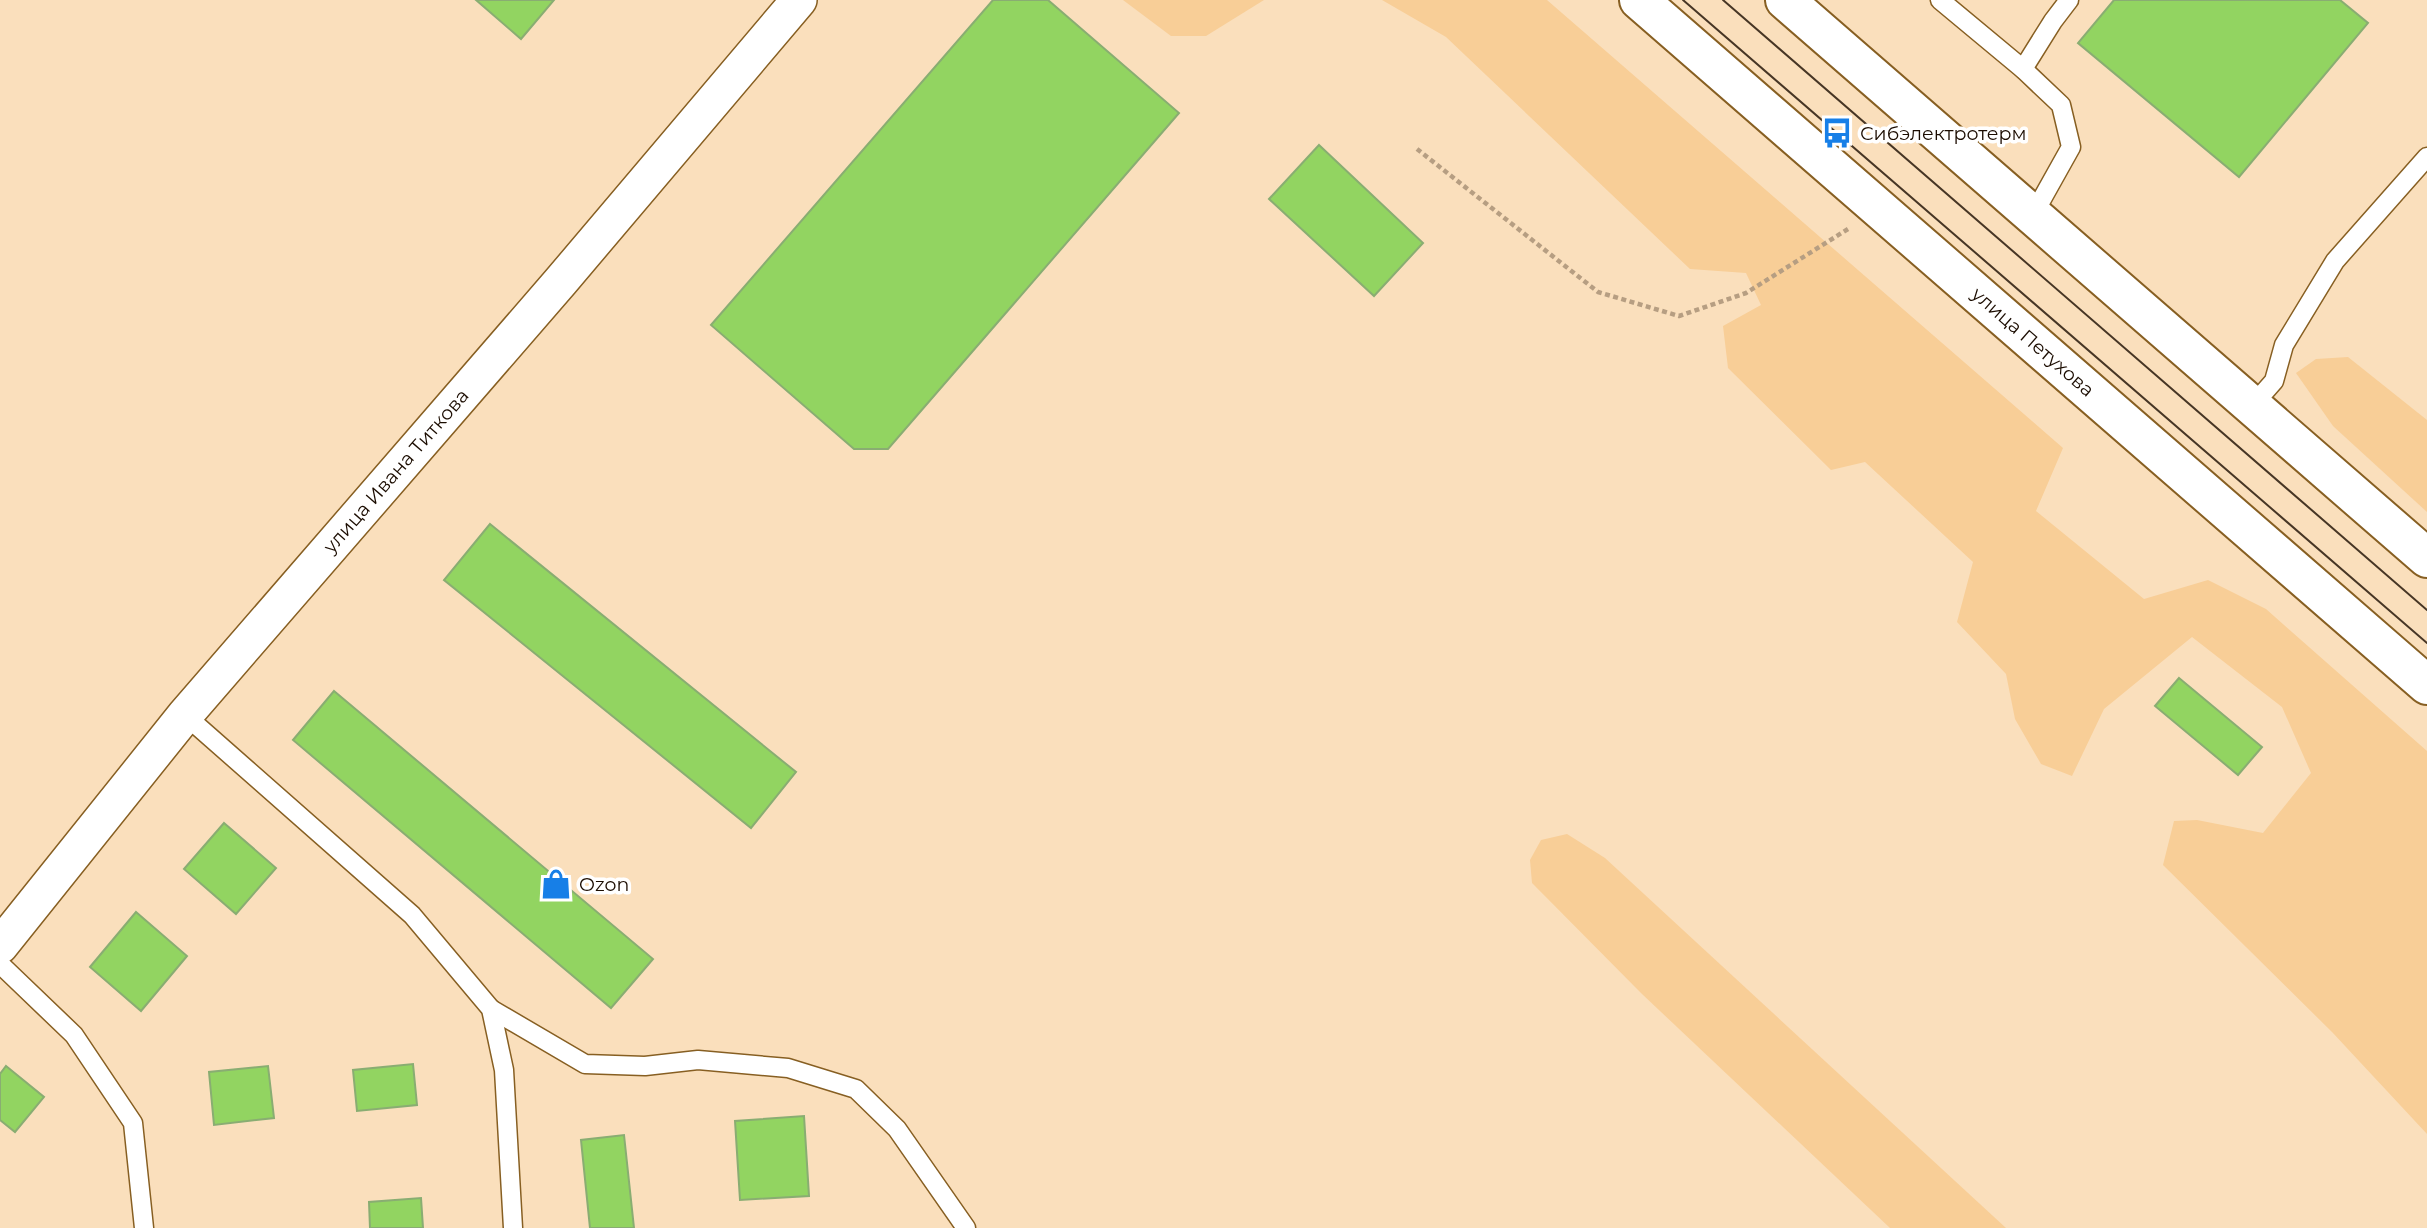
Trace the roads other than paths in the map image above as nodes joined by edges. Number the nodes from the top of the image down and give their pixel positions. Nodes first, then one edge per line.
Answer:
1 (799, 0) edge
2 (1639, 0) edge
3 (1785, 0) edge
4 (1940, 0) edge
5 (2070, 0) edge
6 (2023, 69) junction
7 (2427, 157) edge
8 (2033, 215) junction
9 (2252, 406) junction
10 (2427, 558) edge
11 (2426, 682) edge
12 (185, 715) junction
13 (0, 946) edge
14 (0, 964) edge
15 (491, 1009) junction
16 (144, 1228) edge
17 (513, 1228) edge
18 (966, 1228) edge

1 - 12 street, улица Ивана Титкова
2 - 11 highway, улица Петухова
3 - 8 highway
4 - 6 lane
5 - 6 lane
6 - 8 lane
7 - 9 lane
8 - 9 highway
9 - 10 highway
12 - 13 street, улица Ивана Титкова
12 - 15 lane
14 - 16 lane
15 - 17 lane
15 - 18 lane

